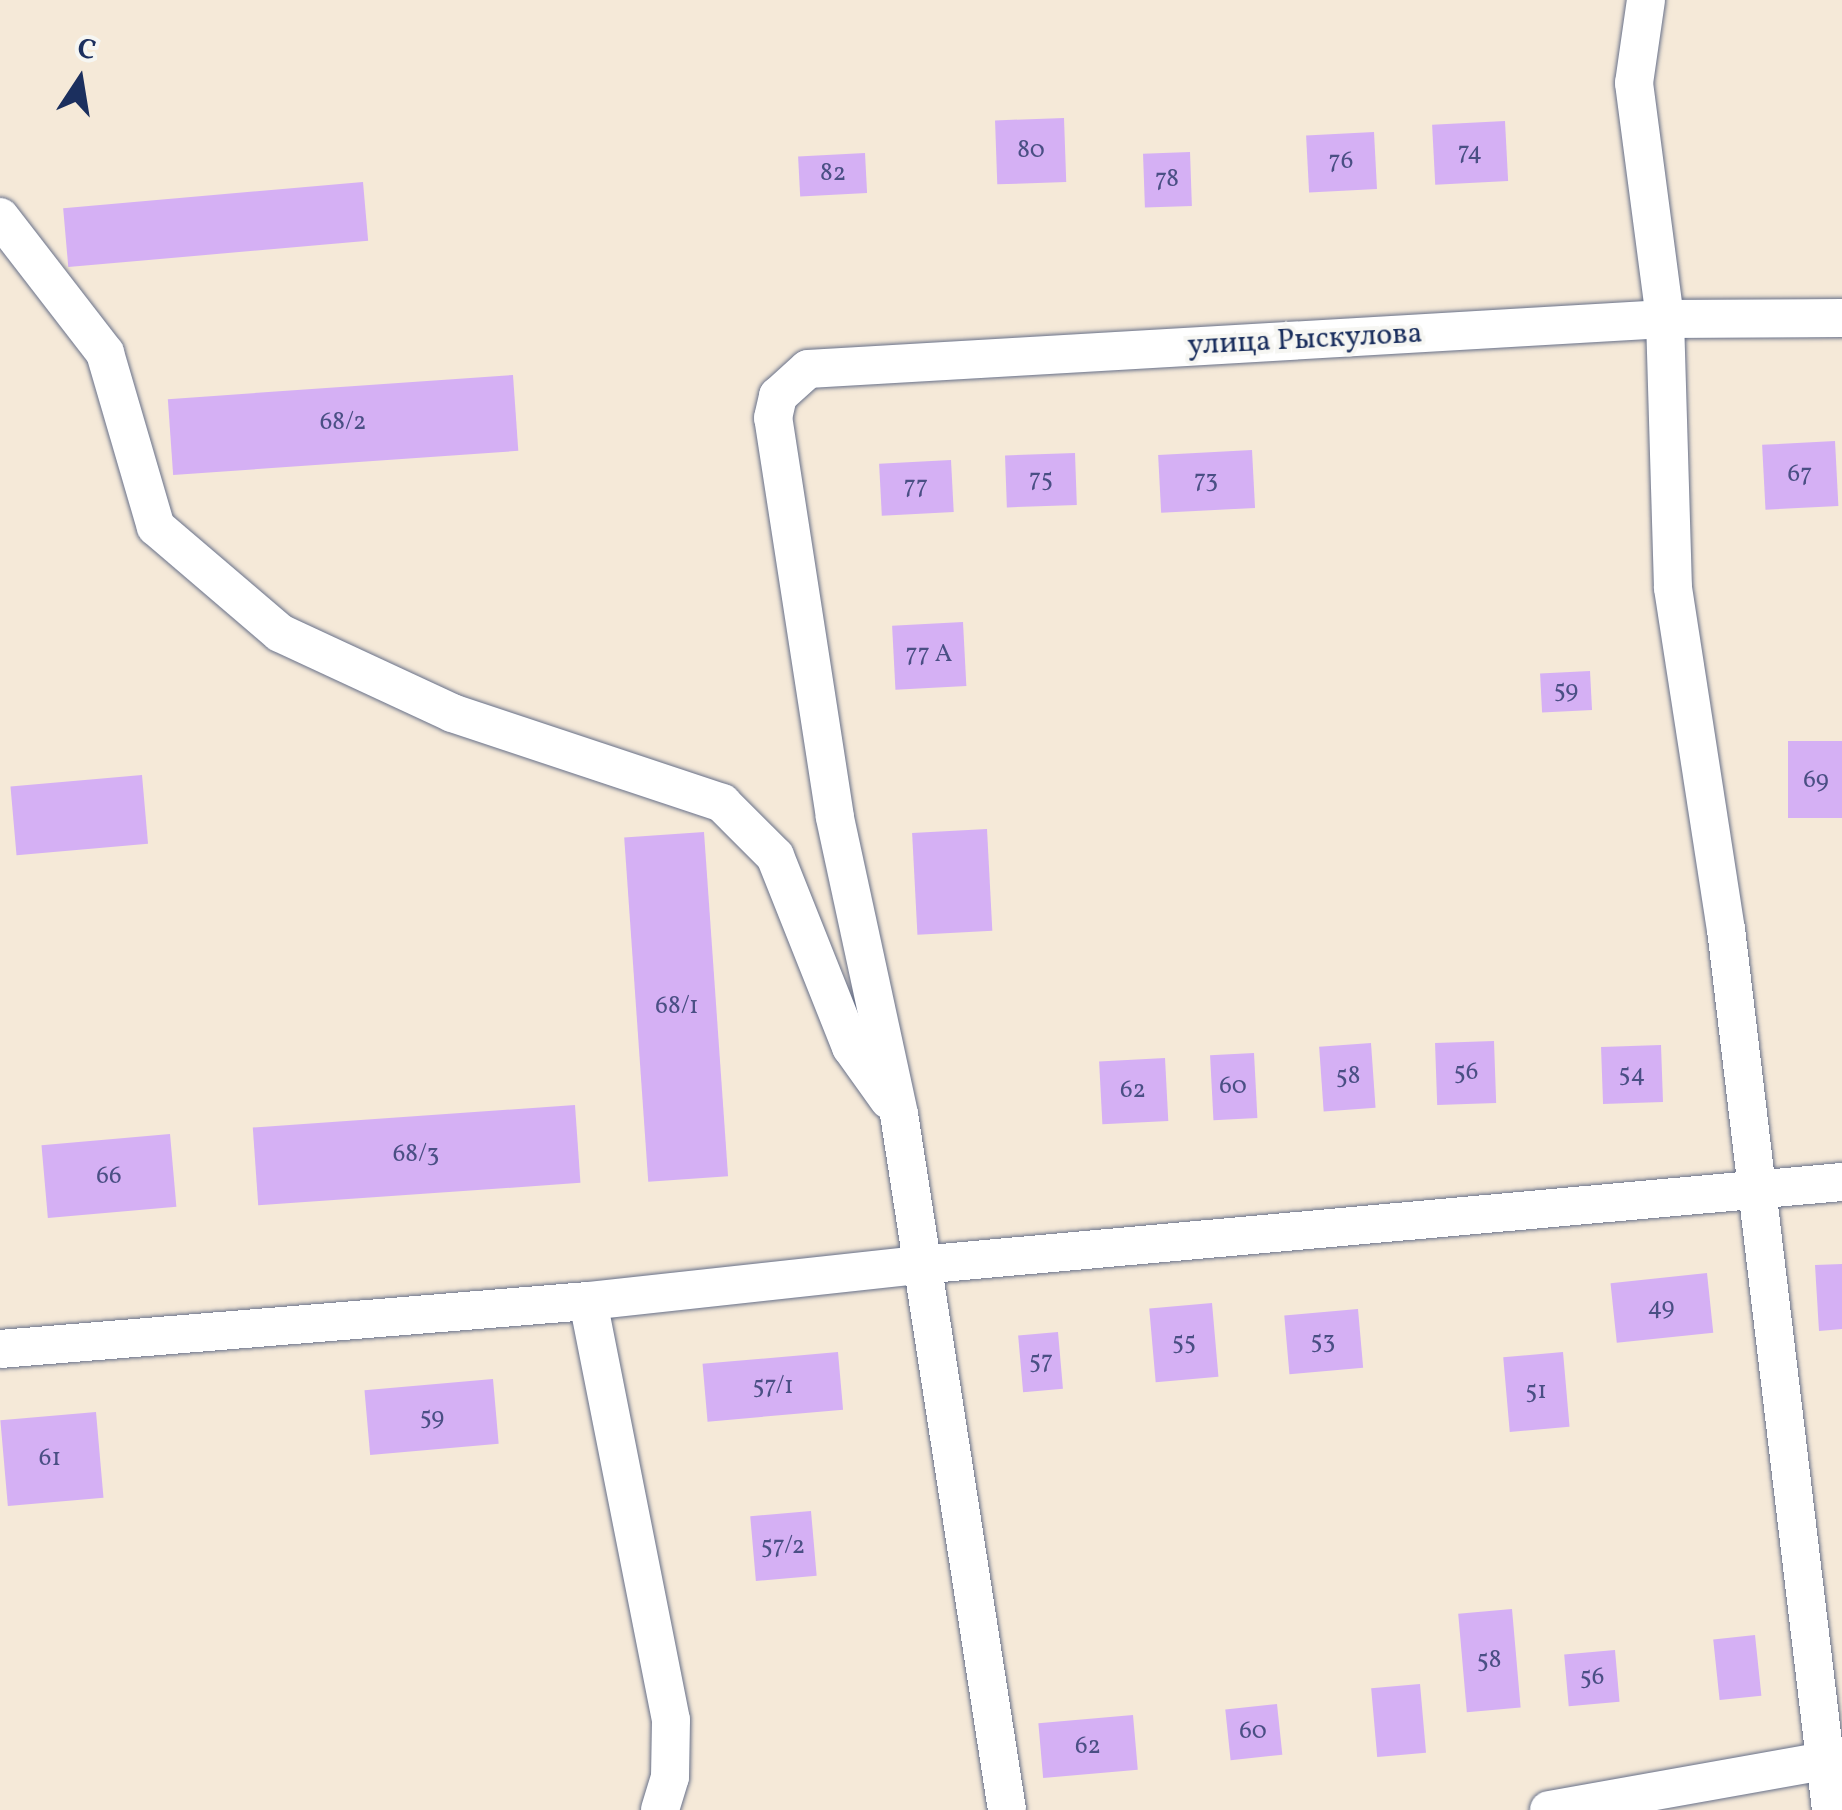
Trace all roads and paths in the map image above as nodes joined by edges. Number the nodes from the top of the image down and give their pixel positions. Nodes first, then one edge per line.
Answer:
1 (1646, 0) edge
2 (0, 217) edge
3 (1842, 318) edge
4 (1664, 319) junction
5 (899, 1114) junction
6 (1842, 1182) edge
7 (1758, 1186) junction
8 (918, 1265) junction
9 (588, 1302) junction
10 (0, 1350) edge
11 (1835, 1759) edge
12 (660, 1810) edge
13 (1007, 1810) edge
14 (1549, 1810) edge
15 (1832, 1810) edge

1 - 4 street
2 - 5 street
3 - 4 street, улица Рыскулова
4 - 5 street, улица Рыскулова
4 - 7 street
5 - 8 street
6 - 7 street
7 - 8 street
7 - 11 street
8 - 9 street
8 - 13 street
9 - 10 street
9 - 12 street
11 - 14 street
11 - 15 street

